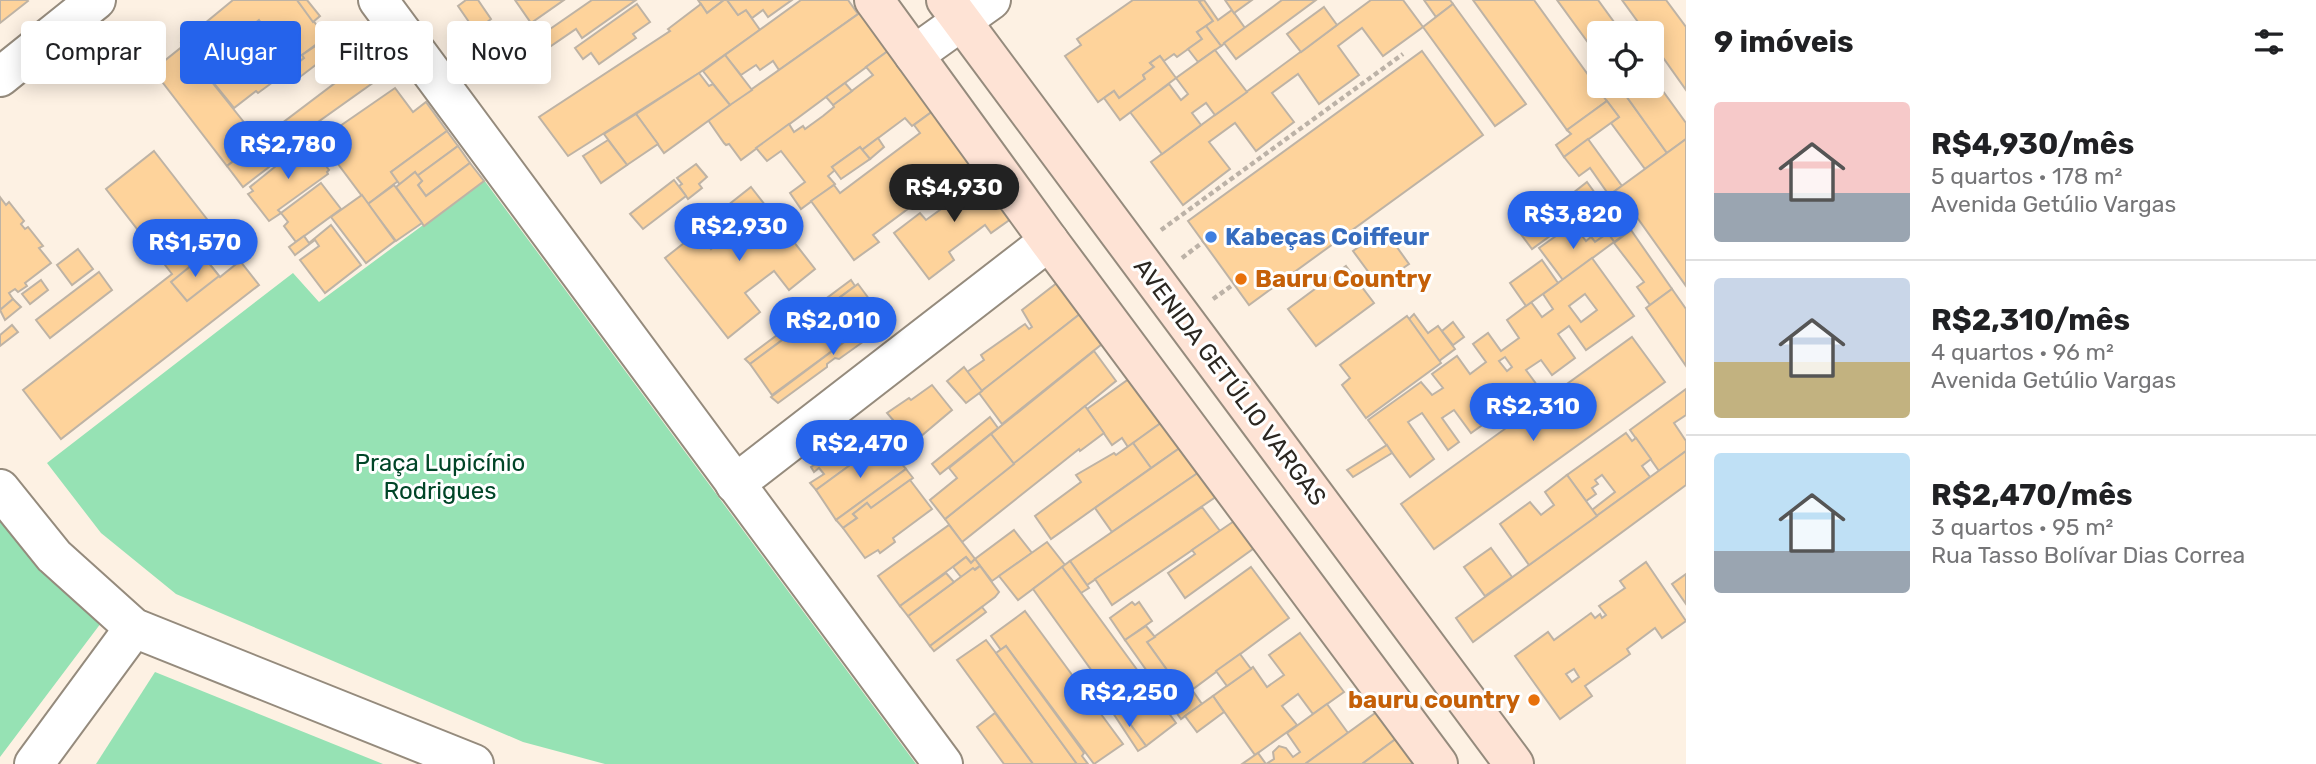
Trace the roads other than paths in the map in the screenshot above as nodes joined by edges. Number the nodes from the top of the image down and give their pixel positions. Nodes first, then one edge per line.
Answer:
1 (96, 0) edge
2 (378, 0) edge
3 (874, 0) edge
4 (966, 7) edge
5 (914, 55) junction
6 (0, 78) edge
7 (1049, 241) junction
8 (735, 484) junction
9 (0, 489) edge
10 (134, 628) junction
11 (34, 764) edge
12 (474, 764) edge
13 (943, 764) edge
14 (1438, 764) edge
15 (1514, 764) edge

1 - 6 street
2 - 8 street
3 - 5 main road
4 - 5 street
4 - 15 main road, AVENIDA GETÚLIO VARGAS
5 - 7 main road
7 - 8 street
7 - 14 main road
8 - 13 street
9 - 10 street
10 - 11 street
10 - 12 street

